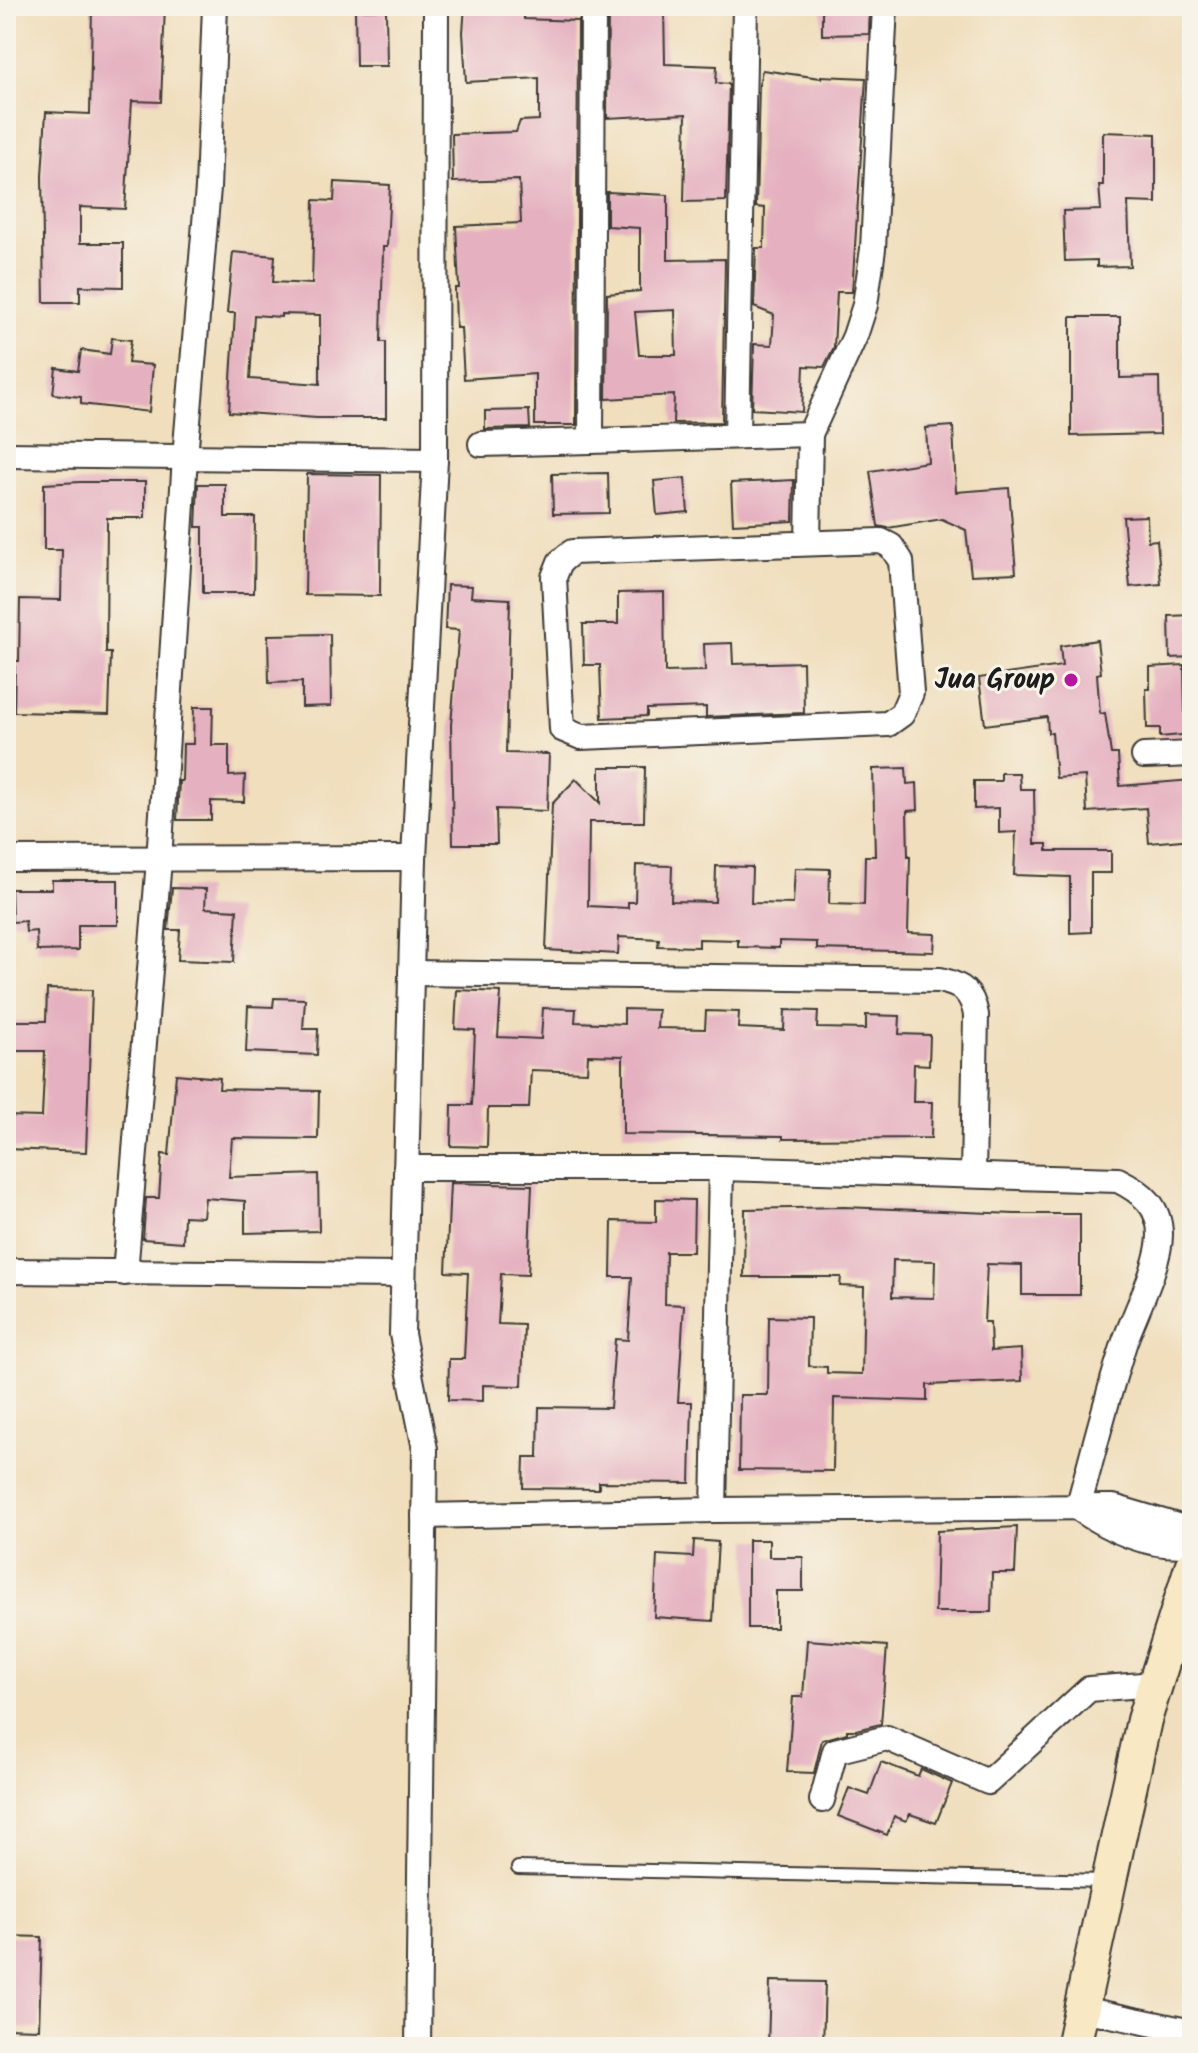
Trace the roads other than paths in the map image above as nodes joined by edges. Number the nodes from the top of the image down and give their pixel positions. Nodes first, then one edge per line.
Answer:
1 (215, 6) edge
2 (436, 6) edge
3 (593, 6) edge
4 (745, 6) edge
5 (885, 6) edge
6 (810, 434) junction
7 (737, 436) junction
8 (591, 441) junction
9 (481, 444) dead end
10 (6, 455) edge
11 (185, 457) junction
12 (435, 460) junction
13 (808, 543) junction
14 (1192, 754) edge
15 (1144, 756) dead end
16 (414, 858) junction
17 (6, 859) edge
18 (159, 860) junction
19 (411, 973) junction
20 (406, 1168) junction
21 (721, 1168) junction
22 (973, 1174) junction
23 (6, 1271) edge
24 (125, 1273) junction
25 (403, 1275) junction
26 (1078, 1508) junction
27 (714, 1510) junction
28 (424, 1516) junction
29 (1192, 1537) edge
30 (1192, 1544) edge
31 (1189, 1587) edge
32 (1156, 1684) junction
33 (822, 1800) dead end
34 (518, 1868) dead end
35 (1110, 1881) junction
36 (1082, 2009) junction
37 (1192, 2032) edge
38 (418, 2047) edge
39 (1073, 2047) edge

1 - 11 street
2 - 12 street
3 - 8 street
4 - 7 street
5 - 6 street
6 - 7 street
6 - 13 street
7 - 8 street
8 - 9 street
10 - 11 street
11 - 12 street
11 - 18 street
12 - 16 street
13 - 13 street
14 - 15 street
16 - 18 street
16 - 19 street
17 - 18 street
18 - 24 street
19 - 20 street
19 - 22 street
20 - 21 street
20 - 25 street
21 - 22 street
21 - 27 street
22 - 26 street
23 - 24 street
24 - 25 street
25 - 28 street
26 - 27 street
26 - 29 street
26 - 30 street
27 - 28 street
28 - 38 street
31 - 32 main road
32 - 33 street
32 - 35 main road
34 - 35 lane
35 - 36 main road
36 - 37 street
36 - 39 main road

